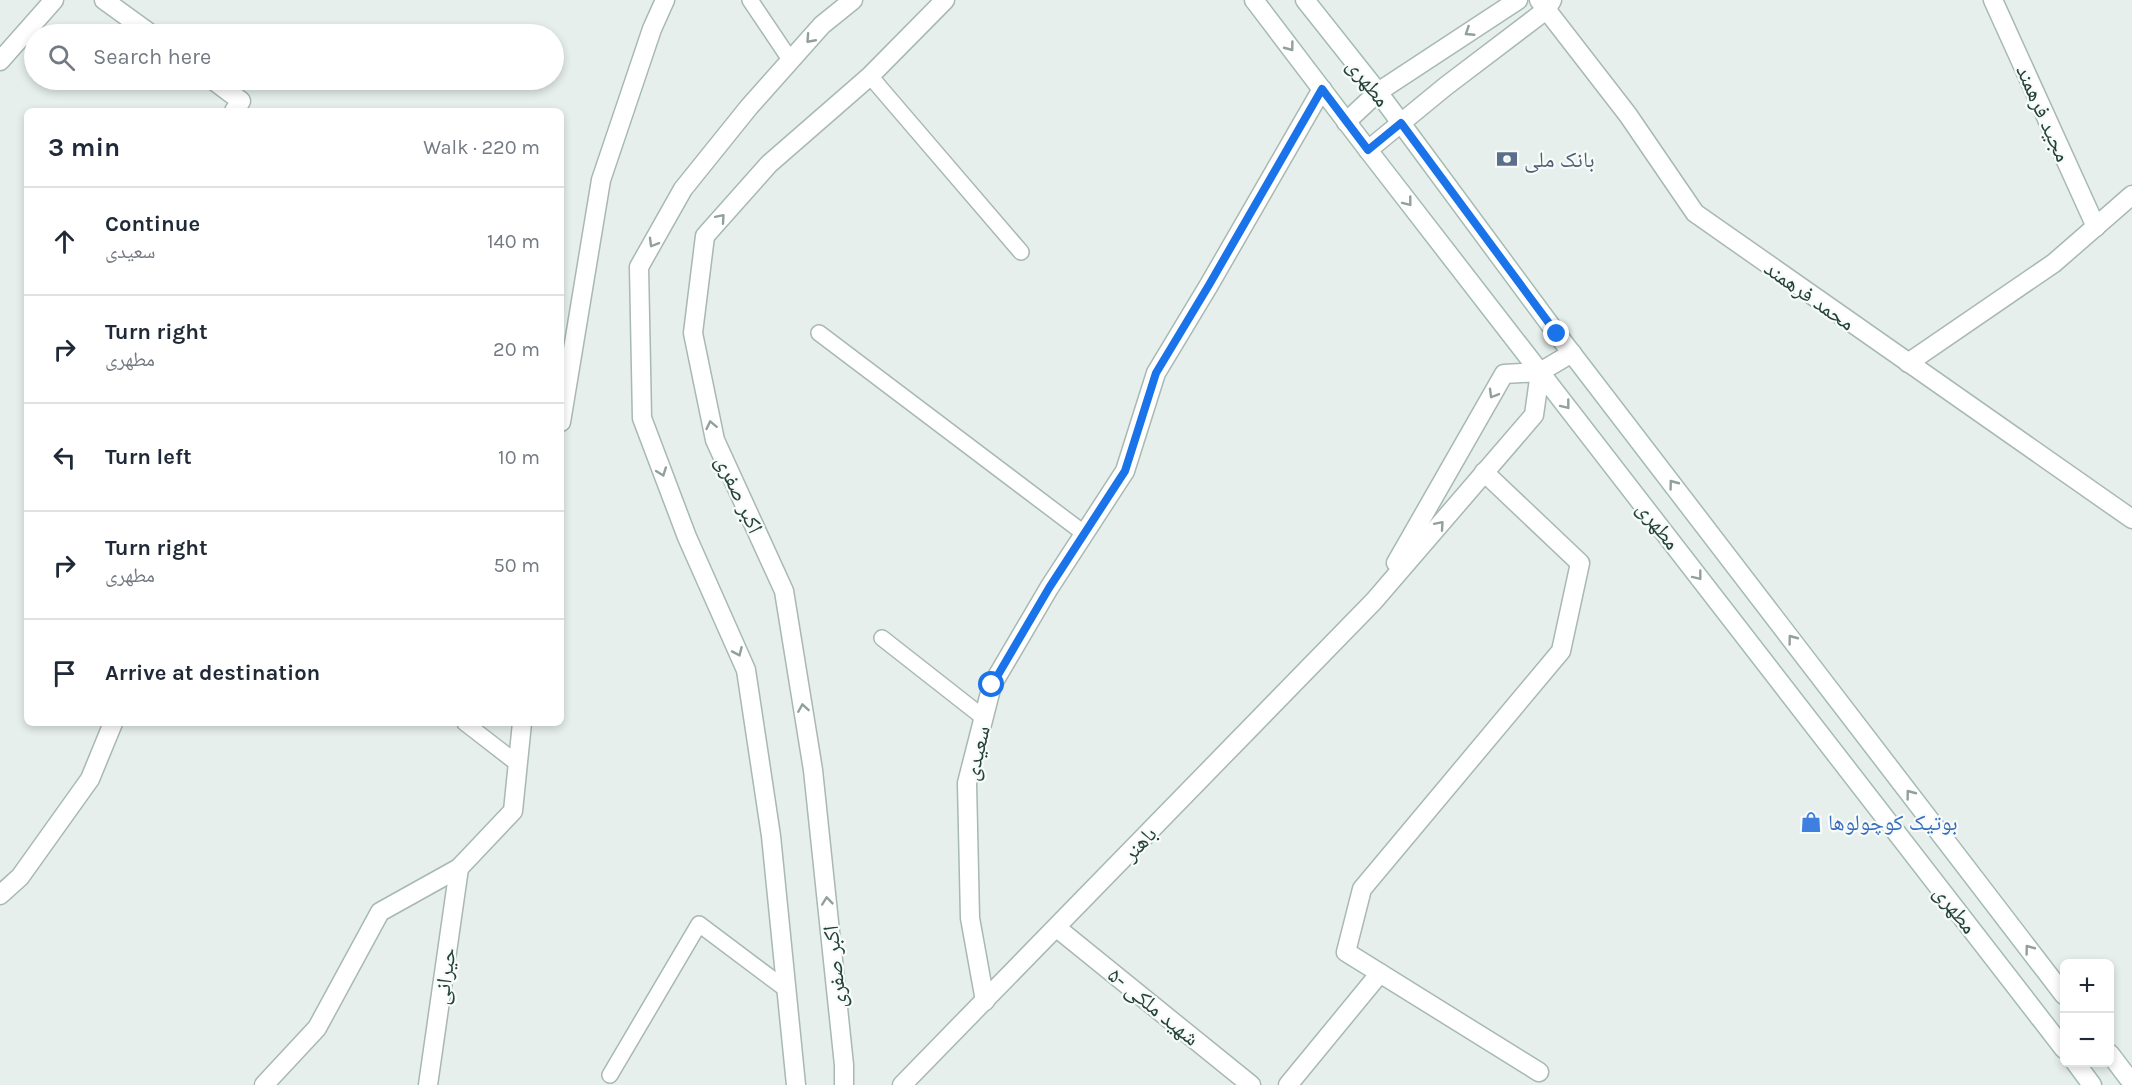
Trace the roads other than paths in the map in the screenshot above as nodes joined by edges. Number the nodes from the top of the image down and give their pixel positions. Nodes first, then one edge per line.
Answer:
1 (54, 0) edge
2 (104, 0) edge
3 (665, 0) edge
4 (750, 0) edge
5 (853, 0) edge
6 (945, 0) edge
7 (1254, 0) edge
8 (1305, 0) edge
9 (1518, 0) edge
10 (1993, 0) edge
11 (1546, 3) edge
12 (33, 24) edge
13 (137, 24) edge
14 (24, 34) edge
15 (0, 61) edge
16 (791, 61) junction
17 (870, 76) junction
18 (1322, 89) junction
19 (227, 90) edge
20 (1378, 92) junction
21 (236, 108) edge
22 (1346, 122) junction
23 (1401, 123) junction
24 (1368, 150) junction
25 (2132, 195) edge
26 (2096, 227) junction
27 (1021, 252) dead end
28 (819, 333) dead end
29 (1572, 353) junction
30 (1908, 363) junction
31 (1540, 372) junction
32 (564, 404) edge
33 (1485, 472) junction
34 (2132, 519) edge
35 (1085, 534) junction
36 (1374, 601) junction
37 (882, 638) dead end
38 (984, 718) junction
39 (112, 726) edge
40 (469, 726) edge
41 (522, 726) edge
42 (518, 764) junction
43 (459, 868) junction
44 (0, 895) edge
45 (1057, 928) junction
46 (1380, 973) junction
47 (787, 990) junction
48 (2060, 990) edge
49 (985, 1001) junction
50 (2060, 1044) edge
51 (2114, 1061) edge
52 (2079, 1067) edge
53 (1539, 1072) dead end
54 (610, 1075) dead end
55 (2131, 1083) edge
56 (264, 1085) edge
57 (428, 1085) edge
58 (796, 1085) edge
59 (844, 1085) edge
60 (903, 1085) edge
61 (1251, 1085) edge
62 (1288, 1085) edge
63 (2092, 1085) edge

1 - 12 street
2 - 13 street
3 - 32 street
4 - 16 lane
5 -> 16 street
6 - 17 street, اکبر صفری
7 -> 18 street, مطهری
8 - 20 street, مطهری
9 -> 20 street
10 - 26 street, مجید فرهمند
11 - 23 street
11 - 30 street, محمد فرهمند
14 - 15 street
16 -> 47 street
17 - 27 lane
59 -> 17 street, اکبر صفری
18 - 22 street, مطهری
18 - 35 street, سعیدی
19 - 21 street
20 - 22 street
20 - 23 street, مطهری
22 - 24 street, مطهری
23 - 24 street
23 - 29 street, مطهری
24 -> 31 street, مطهری
25 - 26 street
26 - 30 street
28 - 35 lane
29 - 31 street
48 -> 29 street, مطهری
30 - 34 street, محمد فرهمند
31 - 33 street
31 -> 36 street
31 -> 50 street, مطهری
36 -> 33 street
33 - 46 street
35 - 38 street, سعیدی
36 - 45 street, باهنر
37 - 38 lane
38 - 49 street, سعیدی
39 - 44 street
40 - 42 lane
41 - 42 street
42 - 43 street
43 - 56 street
43 - 57 street, حیرانی
45 - 49 street, باهنر
45 - 61 street, ۵- شهید ملکی
46 - 53 street
46 - 62 street
47 - 54 lane
47 - 58 street
49 - 60 street, باهنر
51 - 55 street
52 - 63 street

